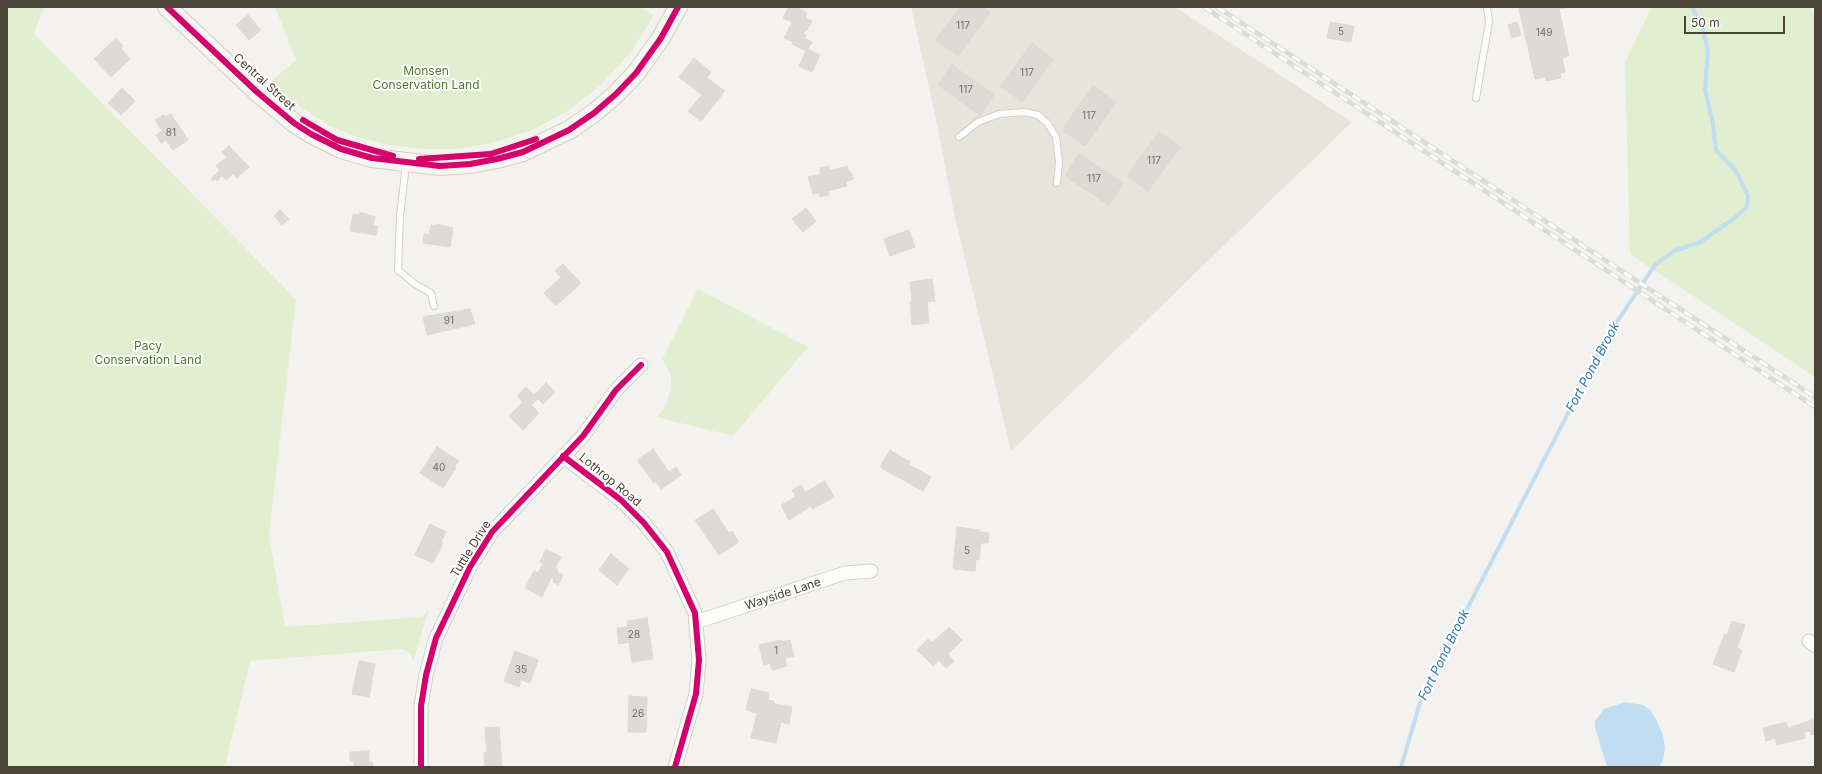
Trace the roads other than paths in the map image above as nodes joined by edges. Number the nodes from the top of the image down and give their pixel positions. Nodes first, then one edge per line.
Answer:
1 (167, 7) edge
2 (678, 7) edge
3 (1487, 7) edge
4 (1476, 98) dead end
5 (959, 136) dead end
6 (406, 162) junction
7 (1057, 183) dead end
8 (434, 306) dead end
9 (640, 365) dead end
10 (563, 456) junction
11 (871, 571) dead end
12 (696, 622) junction
13 (421, 767) edge
14 (675, 767) edge

1 - 6 street, Central Street
2 - 6 street, Central Street
3 - 4 lane
5 - 7 lane
6 - 8 lane
9 - 10 street, Tuttle Drive
10 - 12 street, Lothrop Road
10 - 13 street, Tuttle Drive
11 - 12 street, Wayside Lane
12 - 14 street, Lothrop Road

